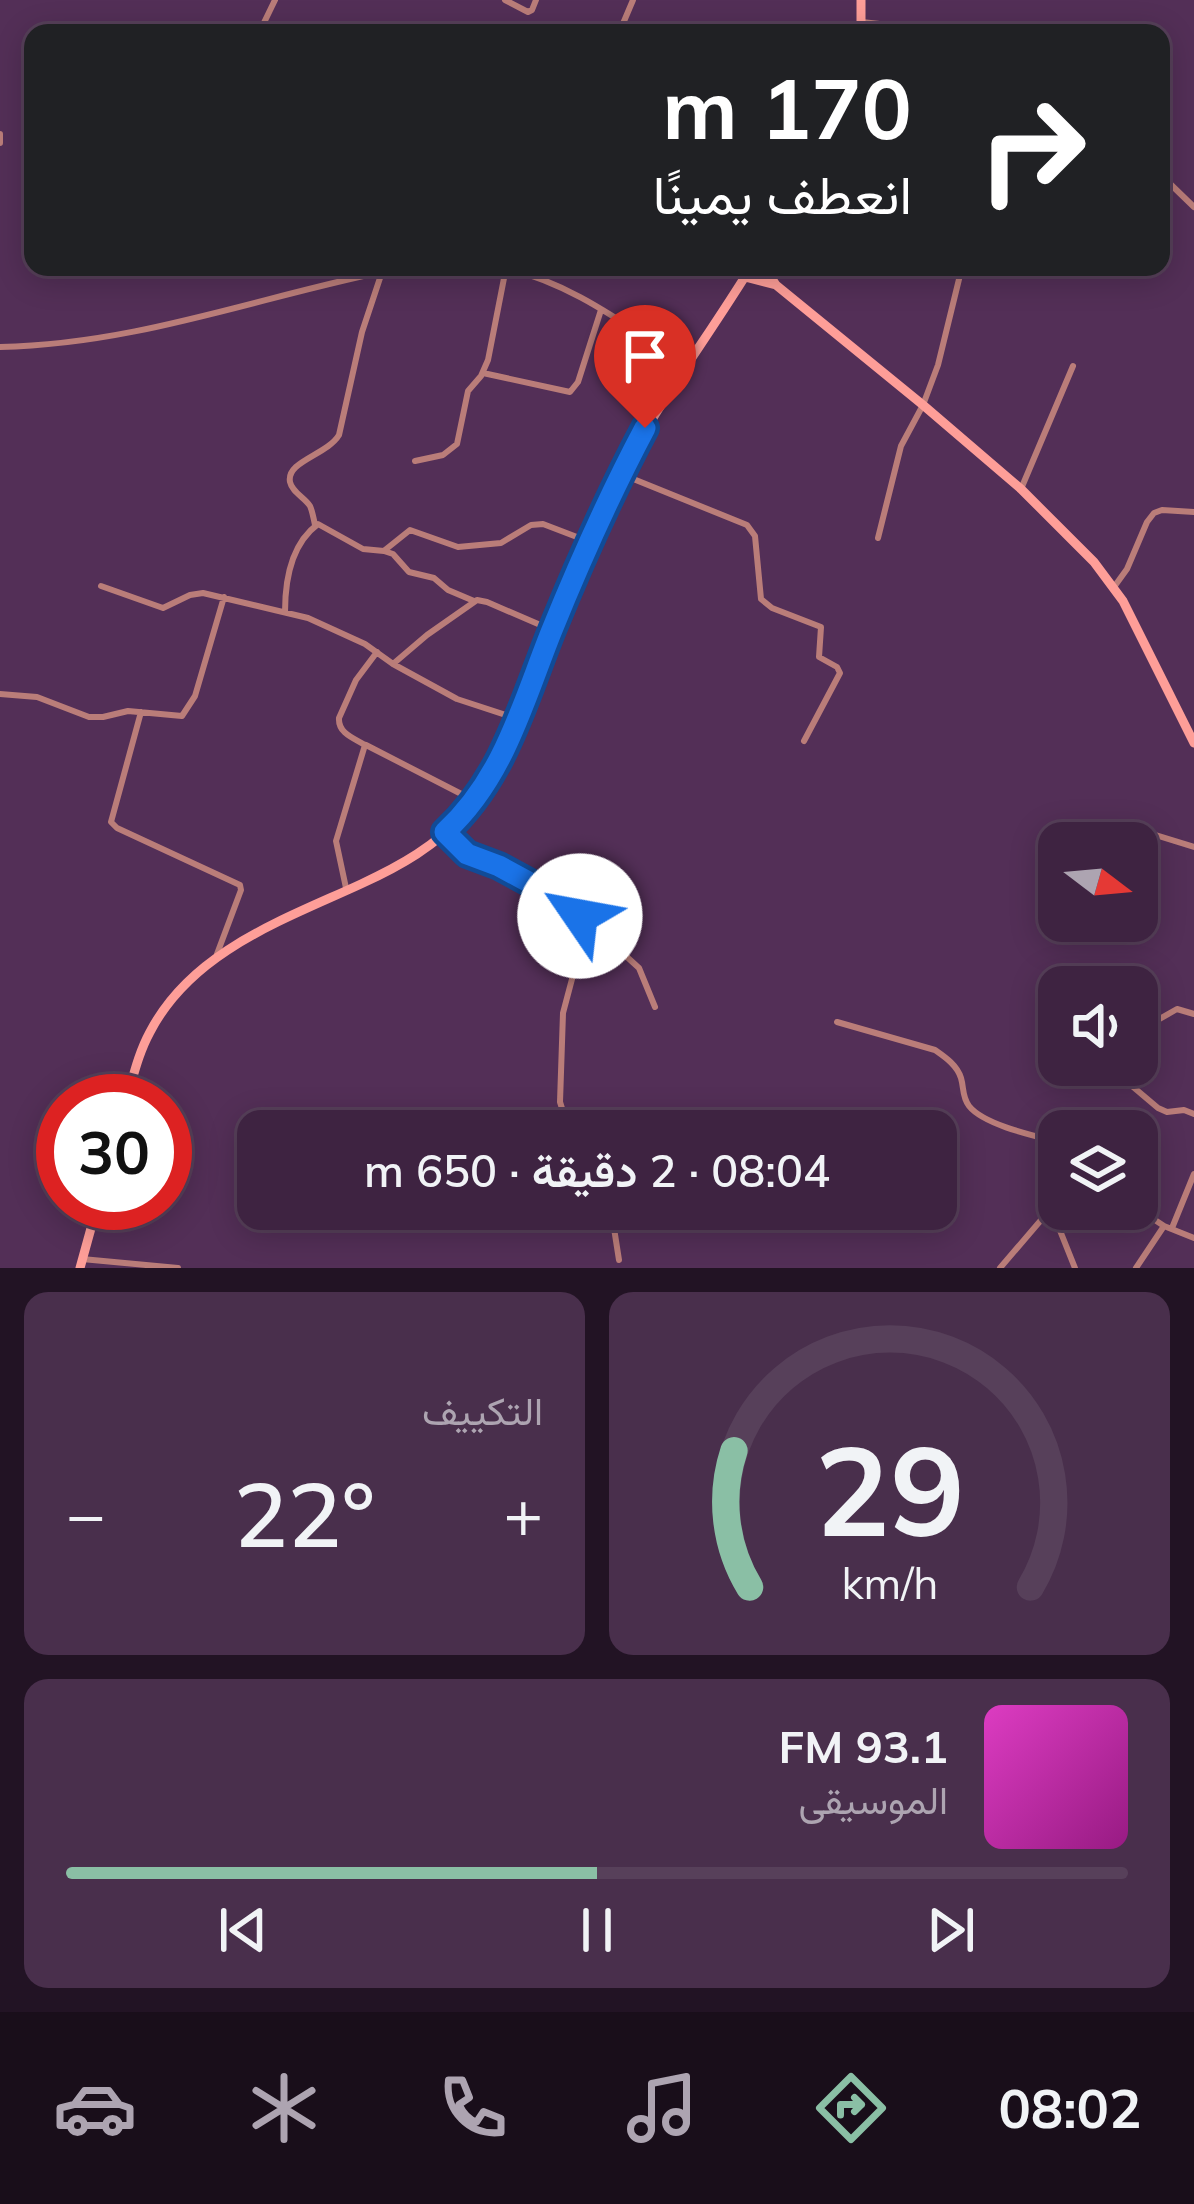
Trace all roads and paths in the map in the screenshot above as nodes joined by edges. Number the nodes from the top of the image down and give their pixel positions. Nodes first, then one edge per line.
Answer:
1 (505, 0) edge
2 (536, 0) edge
3 (0, 134) edge
4 (0, 143) edge
5 (1170, 184) edge
6 (1194, 207) edge
7 (350, 276) edge
8 (366, 276) edge
9 (381, 276) edge
10 (501, 276) edge
11 (529, 276) edge
12 (745, 276) edge
13 (757, 276) edge
14 (770, 276) edge
15 (960, 276) edge
16 (350, 280) junction
17 (776, 285) junction
18 (601, 310) junction
19 (0, 347) edge
20 (686, 364) junction
21 (1073, 366) dead end
22 (483, 373) junction
23 (923, 405) junction
24 (415, 461) dead end
25 (621, 474) junction
26 (1021, 489) junction
27 (1194, 512) edge
28 (316, 525) junction
29 (878, 538) dead end
30 (590, 542) junction
31 (384, 550) junction
32 (100, 586) dead end
33 (1114, 586) junction
34 (224, 597) junction
35 (474, 601) junction
36 (285, 612) junction
37 (552, 630) junction
38 (377, 652) junction
39 (392, 664) junction
40 (0, 694) edge
41 (141, 712) junction
42 (518, 719) junction
43 (804, 741) dead end
44 (1194, 743) edge
45 (365, 745) junction
46 (475, 801) junction
47 (445, 832) junction
48 (1158, 836) edge
49 (1194, 847) edge
50 (347, 891) junction
51 (578, 912) junction
52 (216, 957) junction
53 (655, 1007) dead end
54 (1194, 1013) edge
55 (1158, 1020) edge
56 (837, 1022) dead end
57 (134, 1074) edge
58 (1132, 1086) edge
59 (562, 1110) edge
60 (1194, 1114) edge
61 (1038, 1136) edge
62 (1194, 1174) edge
63 (1158, 1221) edge
64 (1038, 1223) edge
65 (1168, 1227) junction
66 (90, 1230) edge
67 (614, 1230) edge
68 (1060, 1230) edge
69 (1194, 1238) edge
70 (619, 1260) dead end
71 (81, 1264) edge
72 (178, 1268) edge
73 (1000, 1268) edge
74 (1075, 1268) edge
75 (1136, 1268) edge

1 - 2 street
3 - 4 street
5 - 6 street
7 - 16 street
8 - 16 street
9 - 28 street
10 - 22 street
11 - 18 street
12 - 20 street
13 - 17 street
14 - 17 street
15 - 23 street
16 - 19 street
17 - 23 street
18 - 20 street
18 - 22 street
20 - 25 street
21 - 26 street
22 - 24 street
23 - 26 street
23 - 29 street
25 - 30 street
25 - 43 street
26 - 33 street
27 - 33 street
28 - 31 street
28 - 36 street
30 - 31 street
30 - 37 street
31 - 35 street
32 - 34 street
33 - 44 street
34 - 36 street
34 - 41 street
35 - 37 street
35 - 39 street
36 - 38 street
37 - 42 street
38 - 39 street
38 - 45 street
39 - 42 street
40 - 41 street
41 - 52 street
42 - 46 street
45 - 46 street
45 - 50 street
46 - 47 street
47 - 50 street
47 - 51 street
48 - 49 street
50 - 52 street
51 - 53 street
51 - 59 street
52 - 57 street
54 - 55 street
56 - 61 street
58 - 60 street
62 - 65 street
63 - 65 street
64 - 73 street
65 - 69 street
65 - 75 street
66 - 71 street
67 - 70 street
68 - 74 street
71 - 72 street

